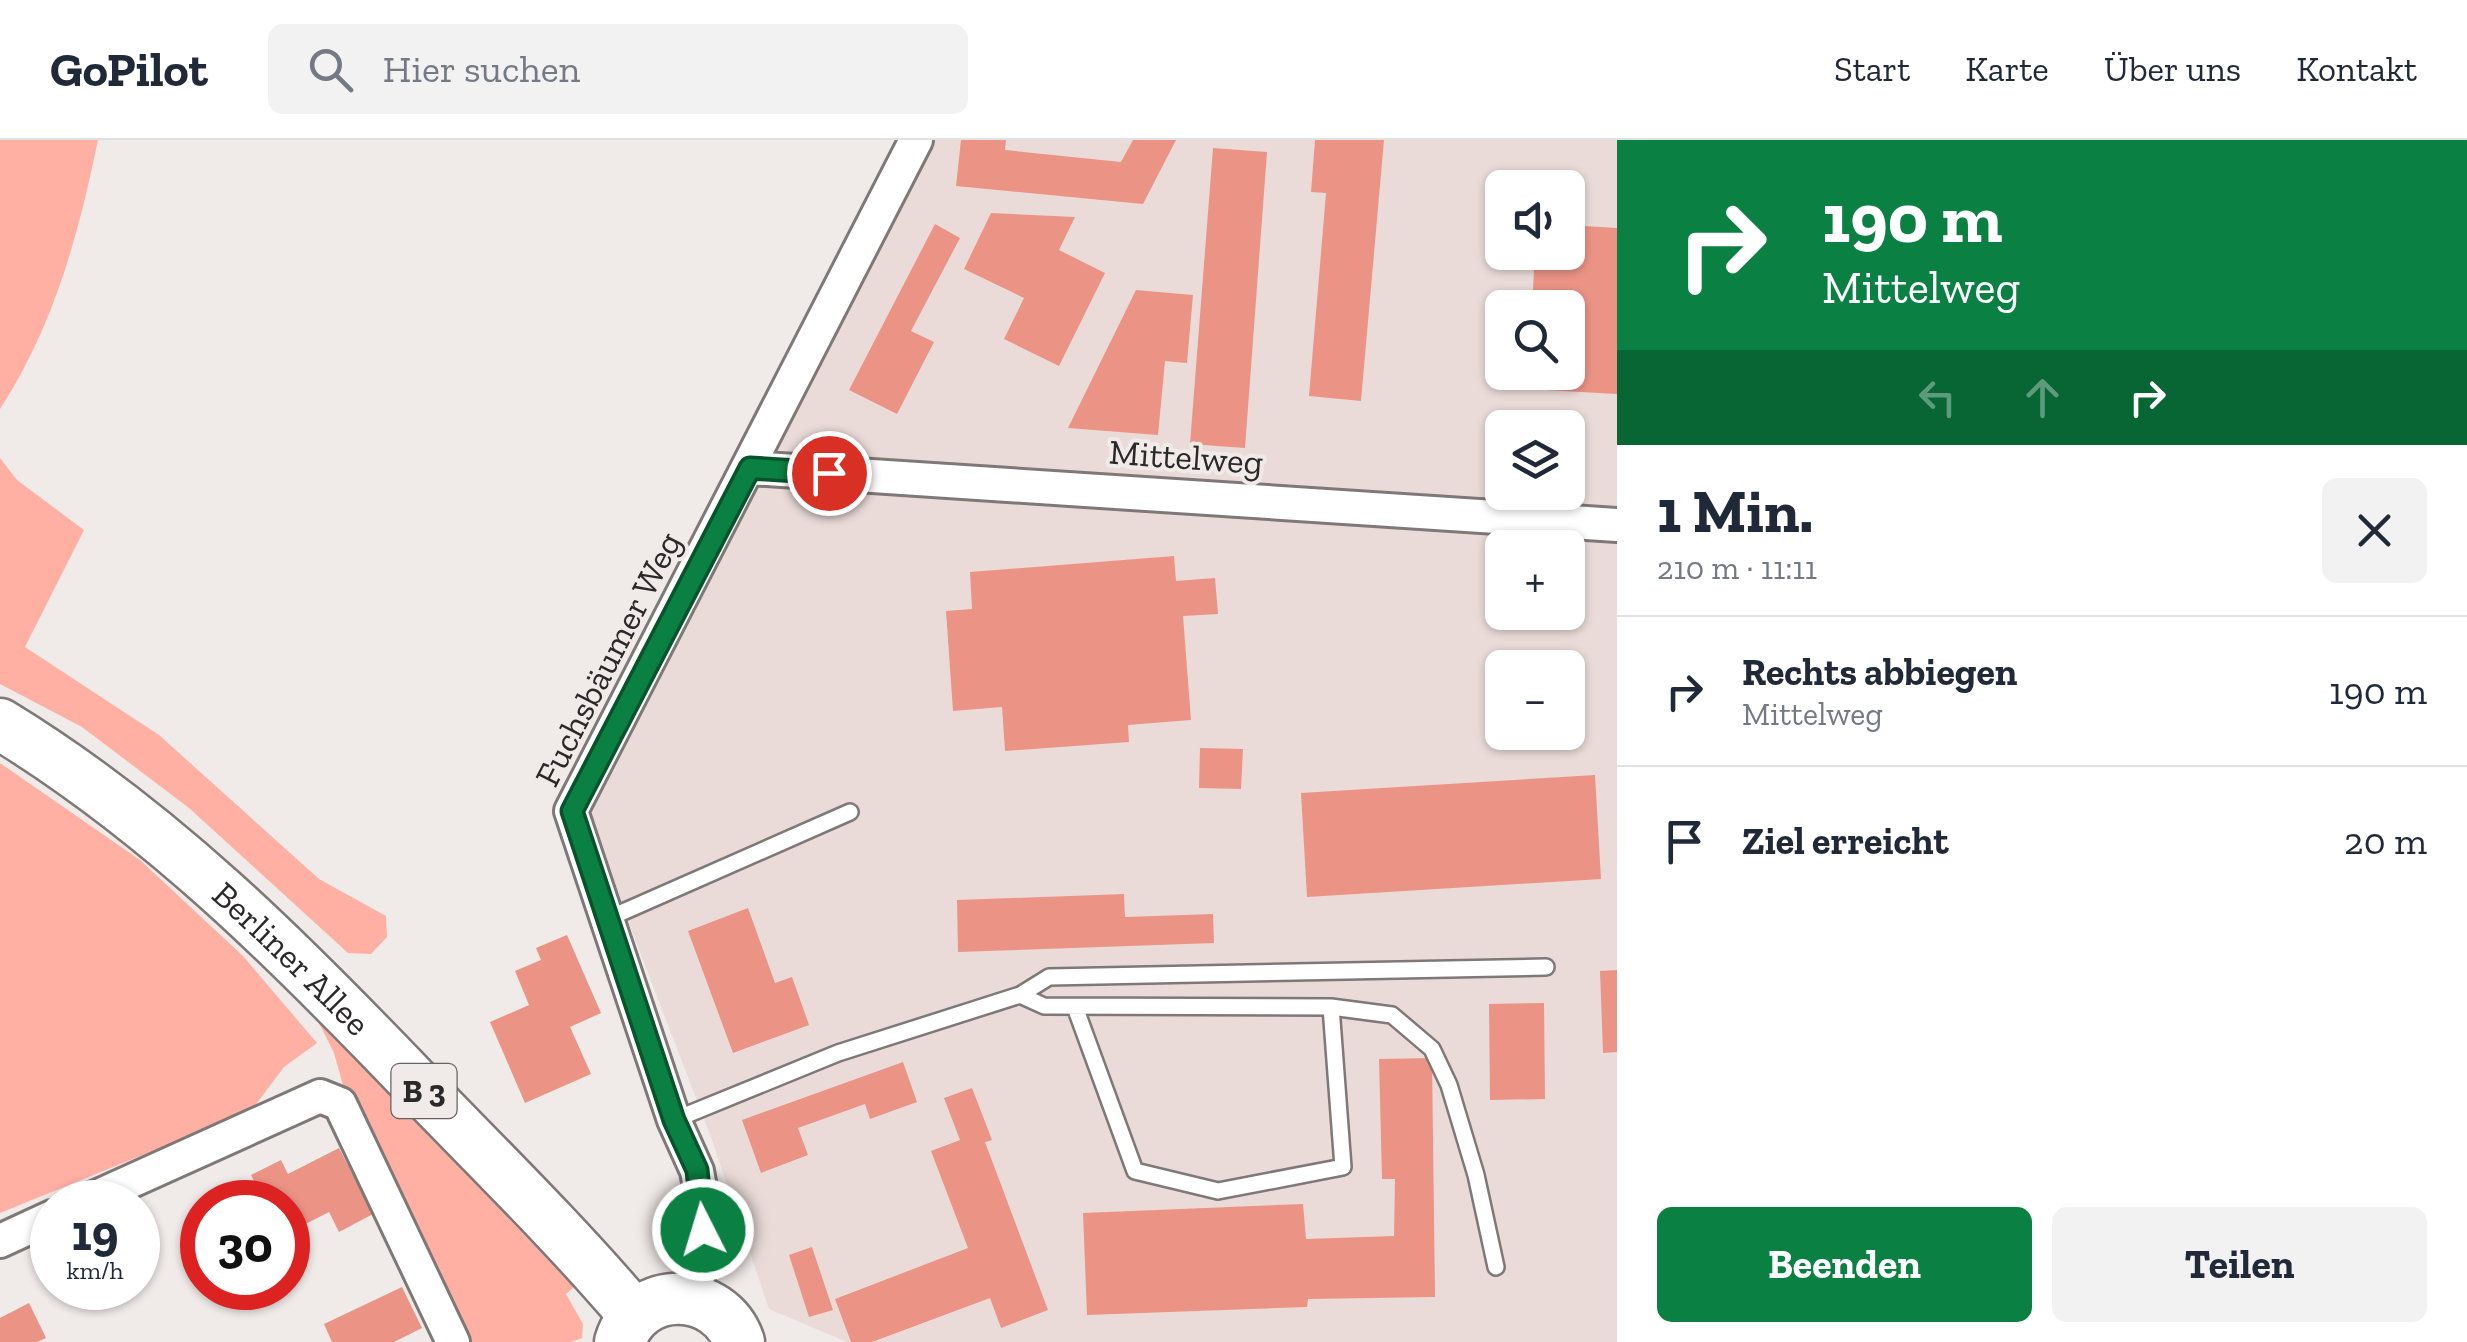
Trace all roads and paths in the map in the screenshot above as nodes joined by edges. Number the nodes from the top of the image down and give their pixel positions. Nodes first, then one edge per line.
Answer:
1 (916, 140) edge
2 (750, 468) junction
3 (1617, 525) edge
4 (0, 724) edge
5 (850, 812) dead end
6 (607, 919) junction
7 (1546, 967) dead end
8 (1020, 995) junction
9 (1075, 1007) junction
10 (1331, 1007) junction
11 (674, 1120) junction
12 (134, 1180) edge
13 (30, 1228) edge
14 (0, 1241) edge
15 (1496, 1267) dead end
16 (693, 1298) junction
17 (628, 1329) edge
18 (454, 1342) edge
19 (739, 1342) edge

1 - 2 street, Fuchsbäumer Weg
2 - 3 street, Mittelweg
2 - 6 street, Fuchsbäumer Weg
4 - 17 main road, Berliner Allee / B 3
5 - 6 lane
6 - 11 street, Fuchsbäumer Weg
7 - 8 lane
8 - 9 lane
8 - 11 lane
9 - 10 lane
9 - 10 lane
10 - 15 lane
11 - 16 street, Fuchsbäumer Weg
12 - 18 street
13 - 14 street
16 - 17 main road
16 - 19 main road

